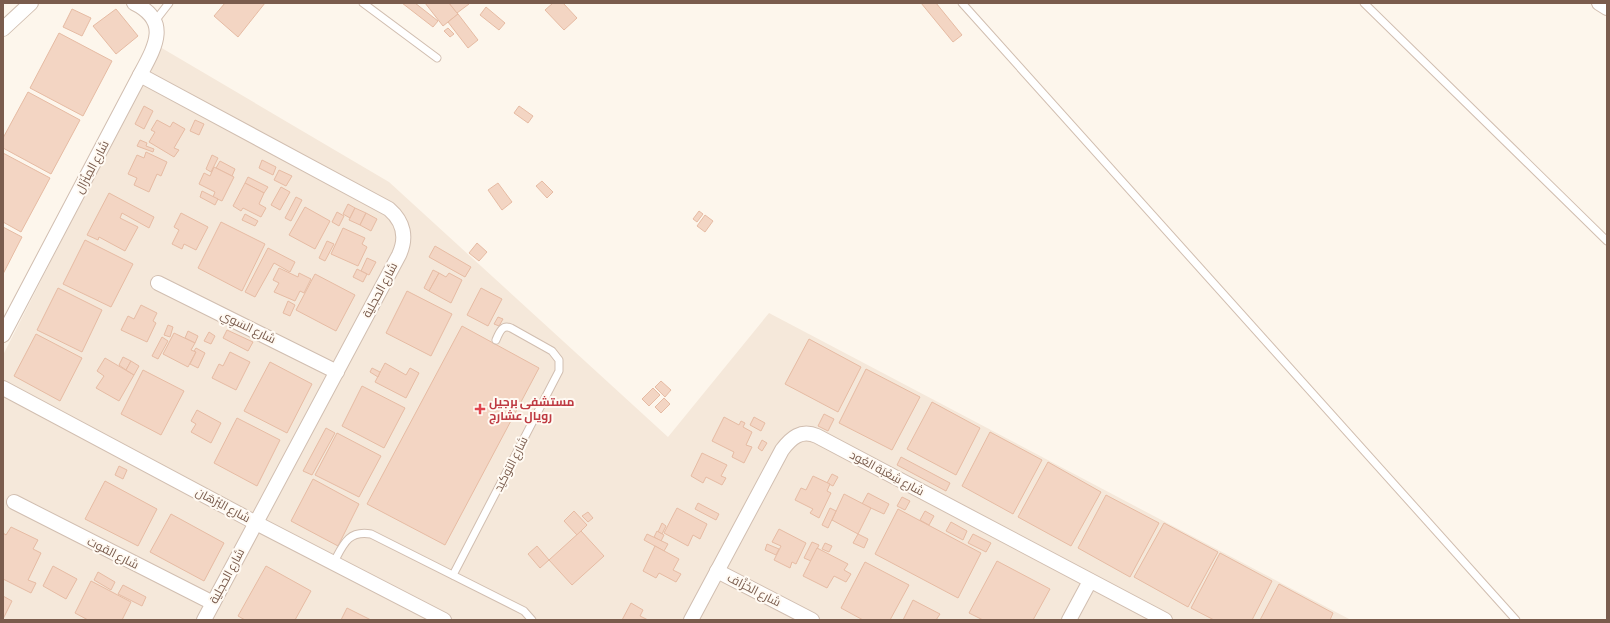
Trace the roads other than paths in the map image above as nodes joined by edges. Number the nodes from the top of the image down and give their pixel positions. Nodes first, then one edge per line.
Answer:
1 (31, 3) edge
2 (134, 3) edge
3 (169, 3) edge
4 (363, 3) edge
5 (962, 3) edge
6 (1364, 3) edge
7 (1599, 3) edge
8 (1607, 8) edge
9 (155, 21) junction
10 (3, 29) edge
11 (437, 58) dead end
12 (140, 75) junction
13 (1607, 241) edge
14 (158, 283) dead end
15 (3, 335) edge
16 (496, 340) dead end
17 (337, 372) junction
18 (3, 388) edge
19 (14, 502) dead end
20 (256, 523) junction
21 (334, 562) junction
22 (717, 571) junction
23 (453, 575) junction
24 (1090, 581) junction
25 (213, 603) junction
26 (204, 620) edge
27 (444, 620) edge
28 (532, 620) edge
29 (691, 620) edge
30 (812, 620) edge
31 (1069, 620) edge
32 (1165, 620) edge
33 (1516, 620) edge

1 - 10 street
2 - 9 street
3 - 9 lane
4 - 11 lane
5 - 33 lane
6 - 13 lane
7 - 8 street
9 - 12 street, شارع المِنْزَال
12 - 15 street, شارع المِنْزَال
12 - 17 street, شارع الحجلية
14 - 17 street, شارع السَوِي
16 - 23 lane, شارع التوكيد
17 - 20 street, شارع الحجلية
18 - 20 street, شارع البُرْهَان
19 - 25 street, شارع القوت
20 - 21 street, شارع البُرْهَان
20 - 25 street, شارع الحجلية
21 - 23 lane
21 - 27 street, شارع البُرْهَان
22 - 24 street, شارع شِعْبَة العُود
22 - 29 street, شارع شِعْبَة العُود
22 - 30 street, شارع الخَزَّاف
23 - 28 lane
24 - 31 street
24 - 32 street, شارع شِعْبَة العُود
25 - 26 street, شارع الحجلية

